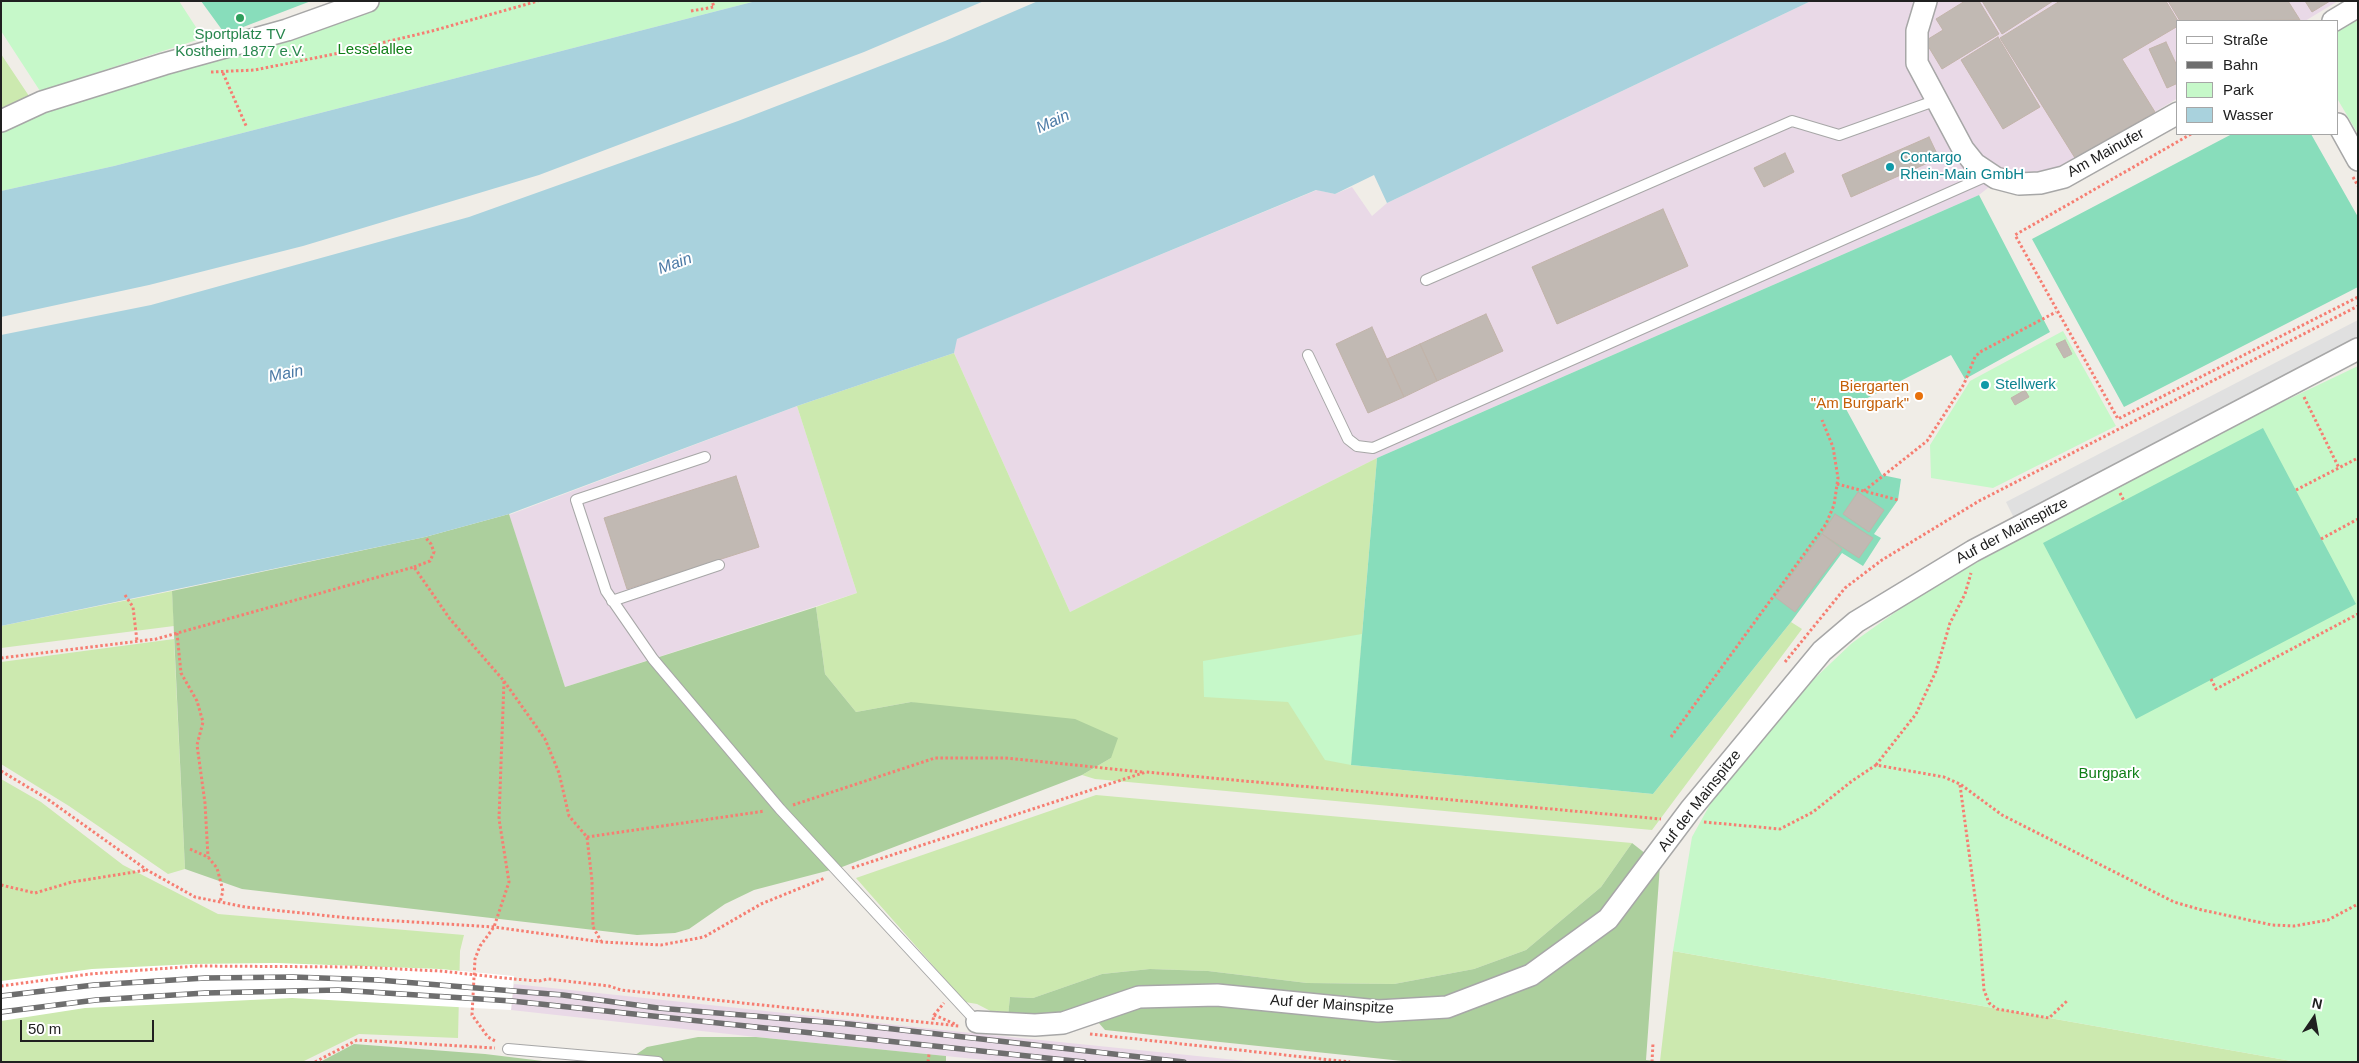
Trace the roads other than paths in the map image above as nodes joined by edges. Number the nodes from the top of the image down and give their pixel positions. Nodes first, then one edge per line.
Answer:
1 (368, 1) edge
2 (1926, 1) edge
3 (2358, 6) edge
4 (2335, 20) edge
5 (1937, 100) junction
6 (2176, 114) edge
7 (1, 121) edge
8 (2339, 126) edge
9 (2358, 160) edge
10 (1990, 174) junction
11 (1426, 280) dead end
12 (2358, 349) edge
13 (1308, 355) dead end
14 (705, 458) dead end
15 (719, 565) dead end
16 (612, 601) junction
17 (968, 1024) joint
18 (508, 1049) road end
19 (658, 1062) edge

1 - 7 street
2 - 5 street, Am Mainufer
3 - 4 street
5 - 10 street, Am Mainufer
5 - 11 lane
6 - 10 street, Am Mainufer
8 - 9 street
10 - 13 lane
12 - 17 street, Auf der Mainspitze
14 - 16 lane
15 - 16 lane
16 - 17 lane
18 - 19 lane

